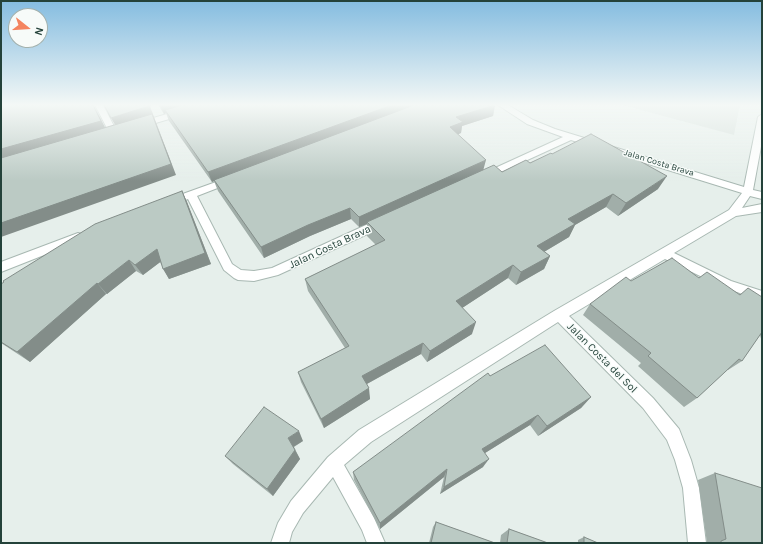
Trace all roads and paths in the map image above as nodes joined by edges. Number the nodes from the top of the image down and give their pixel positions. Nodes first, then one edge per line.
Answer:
1 (552, 130) edge
2 (759, 130) edge
3 (570, 137) junction
4 (242, 175) edge
5 (476, 180) edge
6 (748, 191) junction
7 (191, 194) junction
8 (762, 196) edge
9 (162, 206) edge
10 (762, 208) edge
11 (733, 214) junction
12 (390, 220) edge
13 (89, 234) edge
14 (664, 253) junction
15 (1, 267) edge
16 (762, 296) edge
17 (559, 315) junction
18 (334, 463) junction
19 (280, 543) edge
20 (376, 543) edge
21 (697, 543) edge

1 - 3 street, Jalan Costa Brava
2 - 6 street
3 - 5 street
3 - 6 street, Jalan Costa Brava
4 - 7 street
6 - 8 street, Jalan Costa Brava
6 - 11 street, Jalan Costa del Sol
7 - 9 street
7 - 12 street, Jalan Costa Brava
10 - 11 street
11 - 14 street, Jalan Costa del Sol
13 - 15 street
14 - 16 street
14 - 17 street, Jalan Costa del Sol
17 - 18 street
17 - 21 street, Jalan Costa del Sol
18 - 19 street
18 - 20 street

